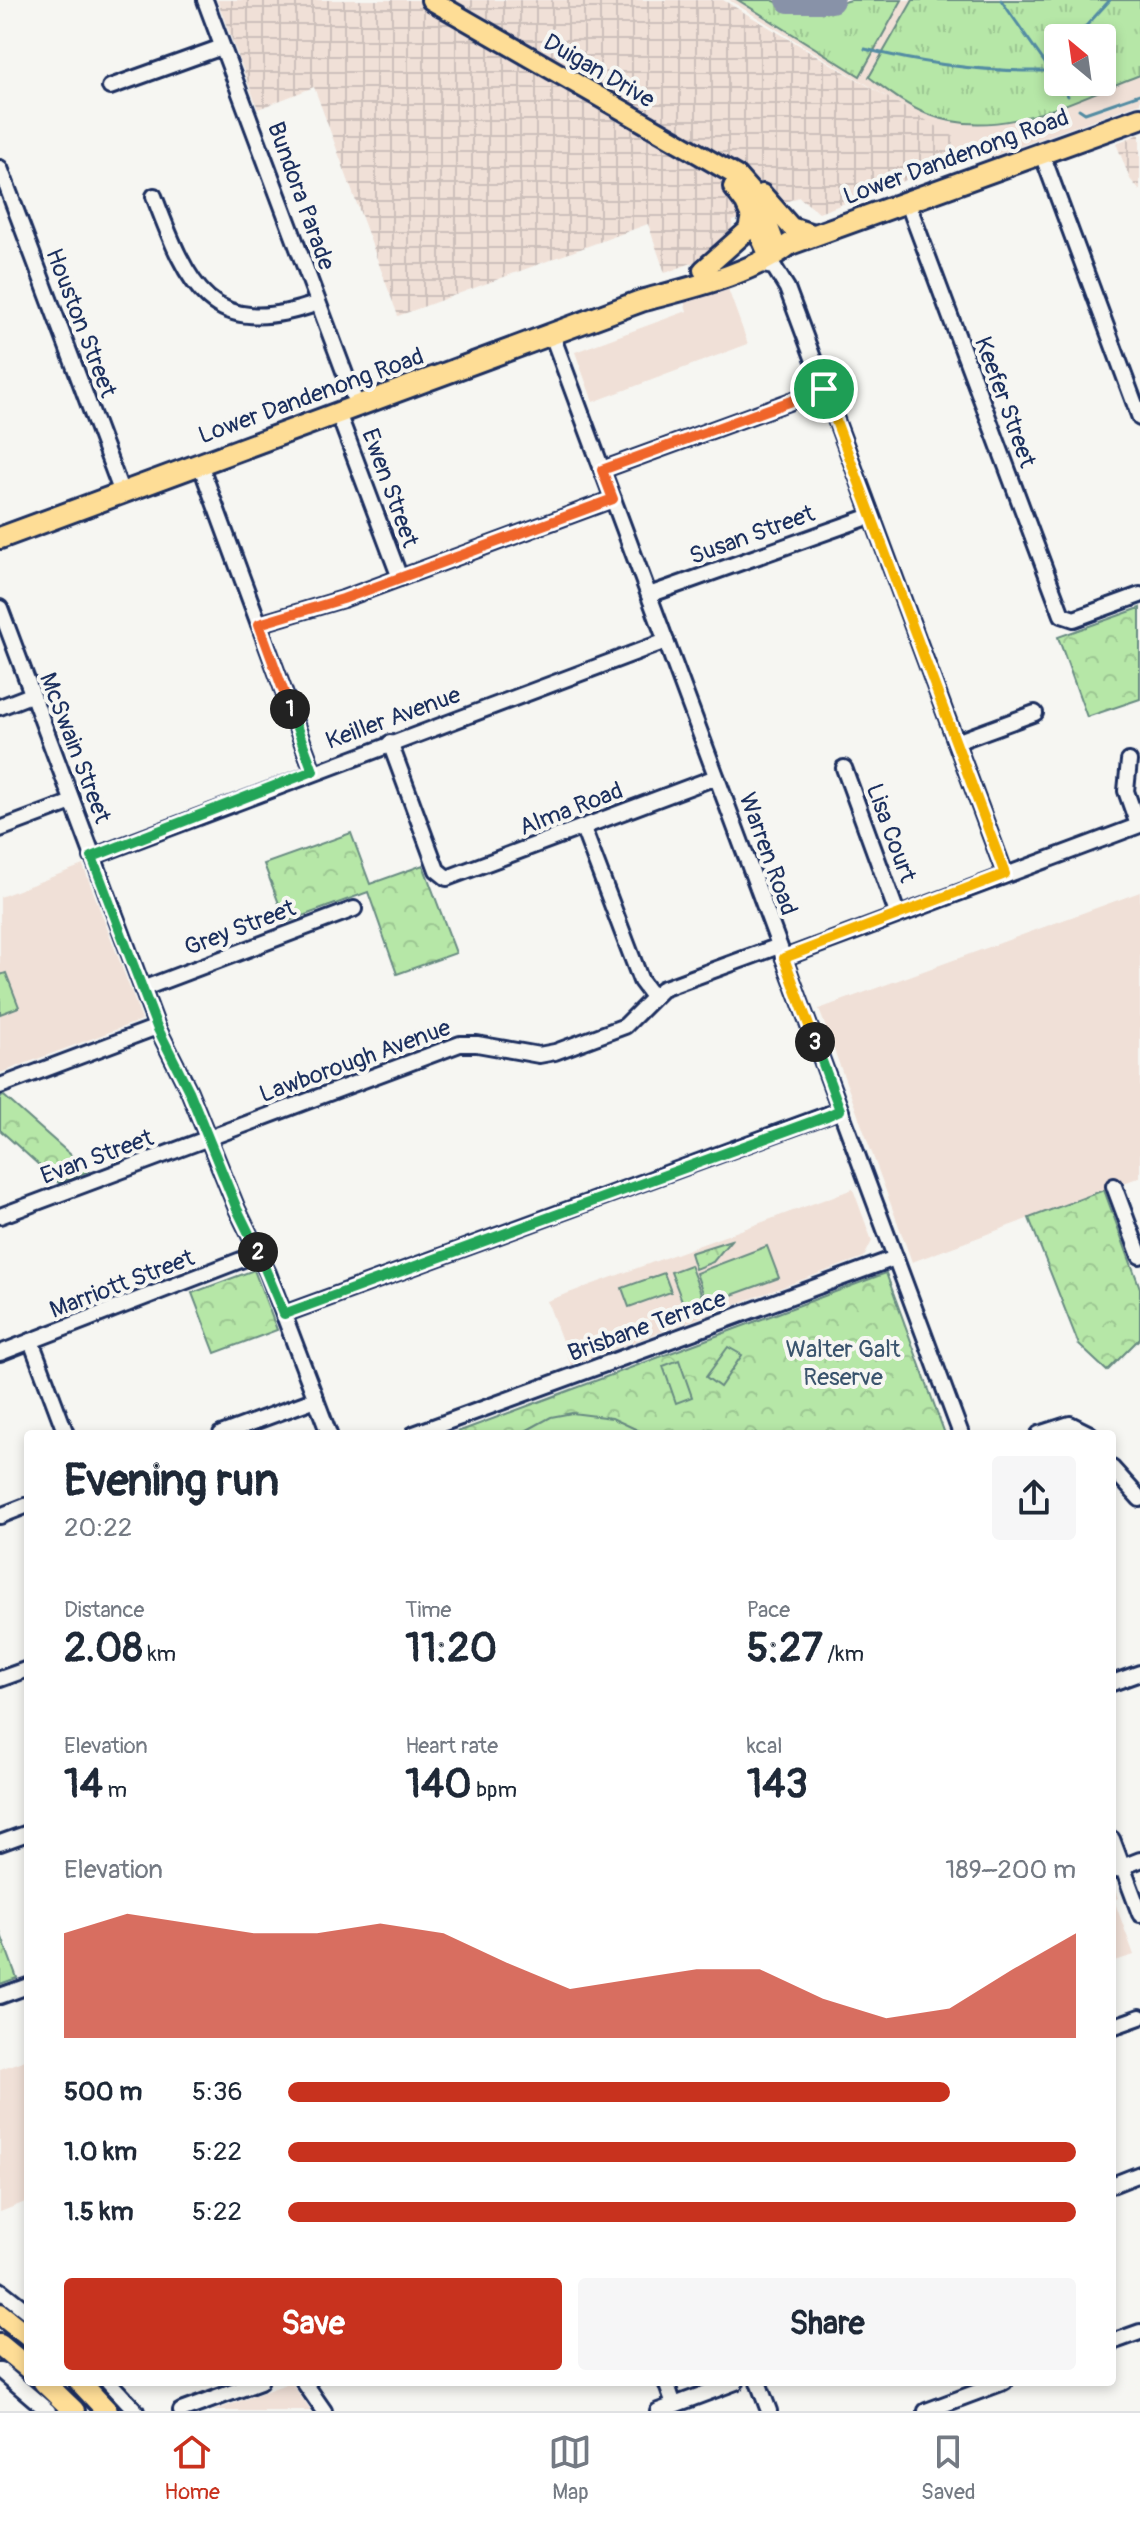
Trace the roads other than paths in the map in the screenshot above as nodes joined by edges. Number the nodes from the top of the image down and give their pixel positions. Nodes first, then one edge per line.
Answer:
1 (205, 0) edge
2 (431, 0) edge
3 (222, 47) junction
4 (110, 87) dead end
5 (1140, 118) edge
6 (1042, 154) junction
7 (703, 157) junction
8 (0, 168) edge
9 (737, 176) junction
10 (154, 196) dead end
11 (907, 201) junction
12 (751, 215) junction
13 (816, 235) junction
14 (771, 252) junction
15 (703, 270) junction
16 (787, 288) junction
17 (641, 301) junction
18 (318, 303) junction
19 (552, 335) junction
20 (824, 389) junction
21 (348, 410) junction
22 (1140, 418) edge
23 (200, 464) junction
24 (602, 470) junction
25 (122, 493) junction
26 (613, 499) junction
27 (871, 516) junction
28 (0, 538) edge
29 (400, 578) junction
30 (649, 595) junction
31 (1140, 595) edge
32 (0, 608) edge
33 (259, 624) junction
34 (666, 641) junction
35 (31, 695) junction
36 (0, 707) edge
37 (1035, 713) dead end
38 (956, 742) junction
39 (390, 743) junction
40 (1129, 761) dead end
41 (844, 768) dead end
42 (313, 771) junction
43 (716, 777) junction
44 (72, 802) junction
45 (1139, 825) edge
46 (583, 828) junction
47 (0, 829) edge
48 (92, 857) junction
49 (1005, 874) junction
50 (354, 909) dead end
51 (897, 913) junction
52 (781, 952) junction
53 (142, 989) junction
54 (653, 997) junction
55 (157, 1027) junction
56 (0, 1086) edge
57 (840, 1110) junction
58 (209, 1139) junction
59 (1114, 1186) dead end
60 (0, 1216) edge
61 (259, 1253) junction
62 (1139, 1253) edge
63 (895, 1258) junction
64 (284, 1314) junction
65 (31, 1341) junction
66 (0, 1353) edge
67 (316, 1399) junction
68 (64, 1430) edge
69 (232, 1430) edge
70 (328, 1430) edge
71 (425, 1430) edge
72 (960, 1430) edge
73 (1051, 1430) edge
74 (1082, 1430) edge
75 (1116, 1472) edge
76 (1140, 1499) edge
77 (24, 1507) edge
78 (0, 1516) edge
79 (24, 1670) edge
80 (1140, 1673) edge
81 (0, 1679) edge
82 (1116, 1682) edge
83 (24, 1834) edge
84 (0, 1843) edge
85 (1140, 1860) edge
86 (1117, 1869) edge
87 (1140, 1914) edge
88 (24, 1987) edge
89 (0, 1996) edge
90 (1140, 2017) edge
91 (1116, 2026) edge
92 (1140, 2174) edge
93 (1116, 2183) edge
94 (0, 2290) edge
95 (24, 2309) edge
96 (0, 2314) edge
97 (1140, 2332) edge
98 (24, 2333) edge
99 (1116, 2341) edge
100 (0, 2345) edge
101 (24, 2365) edge
102 (0, 2370) edge
103 (48, 2386) edge
104 (84, 2386) edge
105 (113, 2386) edge
106 (249, 2386) edge
107 (307, 2386) edge
108 (667, 2386) edge
109 (725, 2386) edge
110 (760, 2386) edge
111 (993, 2386) edge
112 (674, 2405) junction
113 (48, 2411) edge
114 (74, 2411) edge
115 (107, 2411) edge
116 (136, 2411) edge
117 (181, 2411) edge
118 (324, 2411) edge
119 (658, 2411) edge
120 (769, 2411) edge
121 (926, 2411) edge

1 - 3 street, Bundora Parade
2 - 7 main road, Duigan Drive
3 - 4 street
3 - 18 street, Bundora Parade
5 - 6 highway, Lower Dandenong Road
6 - 11 highway, Lower Dandenong Road
6 - 22 street
7 - 9 main road, Duigan Drive
7 - 12 main road, Duigan Drive
8 - 25 street, Houston Street
9 - 13 main road
9 - 14 main road, Duigan Drive
10 - 18 street
11 - 13 highway, Lower Dandenong Road
11 - 31 street, Keefer Street
12 - 14 main road, Duigan Drive
12 - 15 main road
13 - 14 highway, Lower Dandenong Road
14 - 15 highway, Lower Dandenong Road
14 - 16 street
14 - 16 street
14 - 17 highway, Lower Dandenong Road
15 - 17 highway, Lower Dandenong Road
16 - 20 street
17 - 19 highway, Lower Dandenong Road
18 - 21 street, Bundora Parade
19 - 21 highway, Lower Dandenong Road
19 - 24 street, Warren Road
20 - 24 street
20 - 27 street
21 - 23 highway, Lower Dandenong Road
21 - 29 street, Ewen Street
23 - 25 highway, Lower Dandenong Road
23 - 33 street
24 - 26 street, Warren Road
25 - 28 highway, Lower Dandenong Road
26 - 29 street
26 - 30 street, Warren Road
27 - 30 street, Susan Street
27 - 38 street
29 - 33 street
30 - 34 street, Warren Road
32 - 35 street, McSwain Street
33 - 42 street
34 - 39 street, Keiller Avenue
34 - 43 street, Warren Road
35 - 36 street
35 - 44 street, McSwain Street
37 - 38 street
38 - 49 street
39 - 42 street, Keiller Avenue
39 - 46 street, Alma Road
40 - 45 street
41 - 51 street, Lisa Court
42 - 48 street, Keiller Avenue
43 - 46 street, Alma Road
43 - 52 street, Warren Road
44 - 47 street
44 - 48 street, McSwain Street
45 - 49 street, Lawborough Avenue
46 - 54 street
48 - 53 street, McSwain Street
49 - 51 street, Lawborough Avenue
50 - 53 street, Grey Street
51 - 52 street, Lawborough Avenue
52 - 54 street, Lawborough Avenue
52 - 57 street, Warren Road
53 - 55 street, McSwain Street
54 - 58 street, Lawborough Avenue
55 - 56 street
55 - 58 street, McSwain Street
57 - 63 street, Warren Road
57 - 64 street
58 - 60 street, Evan Street
58 - 61 street, McSwain Street
59 - 62 street
61 - 64 street, McSwain Street
61 - 65 street, Marriott Street
63 - 71 street, Brisbane Terrace
63 - 72 street, Warren Road
64 - 67 street, McSwain Street
65 - 66 street, Marriott Street
65 - 68 street
67 - 69 street
67 - 70 street, McSwain Street
73 - 74 street
75 - 76 street
77 - 78 street
79 - 81 street
80 - 82 street
83 - 84 street
85 - 86 street
86 - 87 street
88 - 89 street
90 - 91 street
92 - 93 street
94 - 95 street
96 - 98 highway
97 - 99 street
100 - 101 highway
102 - 113 street
103 - 114 highway
104 - 115 highway
105 - 116 street
106 - 117 street
107 - 118 street
108 - 112 street
109 - 112 street
110 - 120 street
111 - 121 street
112 - 119 street

